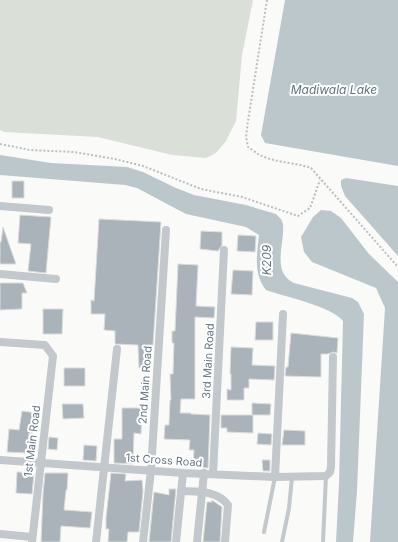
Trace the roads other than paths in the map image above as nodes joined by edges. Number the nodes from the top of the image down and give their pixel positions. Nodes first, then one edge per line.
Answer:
1 (0, 206) edge
2 (49, 210) dead end
3 (166, 230) dead end
4 (224, 250) dead end
5 (0, 274) edge
6 (56, 279) dead end
7 (283, 314) dead end
8 (0, 342) edge
9 (117, 349) dead end
10 (333, 357) dead end
11 (0, 460) edge
12 (41, 464) junction
13 (104, 467) junction
14 (151, 470) junction
15 (183, 473) junction
16 (204, 473) junction
17 (213, 474) junction
18 (292, 476) junction
19 (326, 476) junction
20 (275, 477) junction
21 (182, 491) junction
22 (202, 493) junction
23 (264, 532) dead end
24 (0, 534) edge
25 (32, 539) edge
26 (96, 542) edge
27 (143, 542) edge
28 (176, 542) edge
29 (197, 542) edge
30 (225, 542) edge
31 (282, 542) edge
32 (324, 542) edge

1 - 2 street
3 - 14 street, 2nd Main Road
4 - 17 street, 3rd Main Road
5 - 6 street
7 - 20 street
8 - 12 street, 1st Main Road
9 - 13 street
10 - 19 street
11 - 12 street, 1st Cross Road
12 - 13 street, 1st Cross Road
12 - 25 street, 1st Main Road
13 - 14 street, 1st Cross Road
13 - 26 street
14 - 15 street, 1st Cross Road
14 - 27 street, 2nd Main Road
15 - 16 street, 1st Cross Road
15 - 21 street
16 - 17 street, 1st Cross Road
16 - 22 street
17 - 20 street, 1st Cross Road
18 - 19 street, 1st Cross Road
18 - 20 street, 1st Cross Road
18 - 31 lane
19 - 32 lane
20 - 23 lane
21 - 22 street
21 - 28 street
22 - 29 street
22 - 30 street
24 - 25 street

